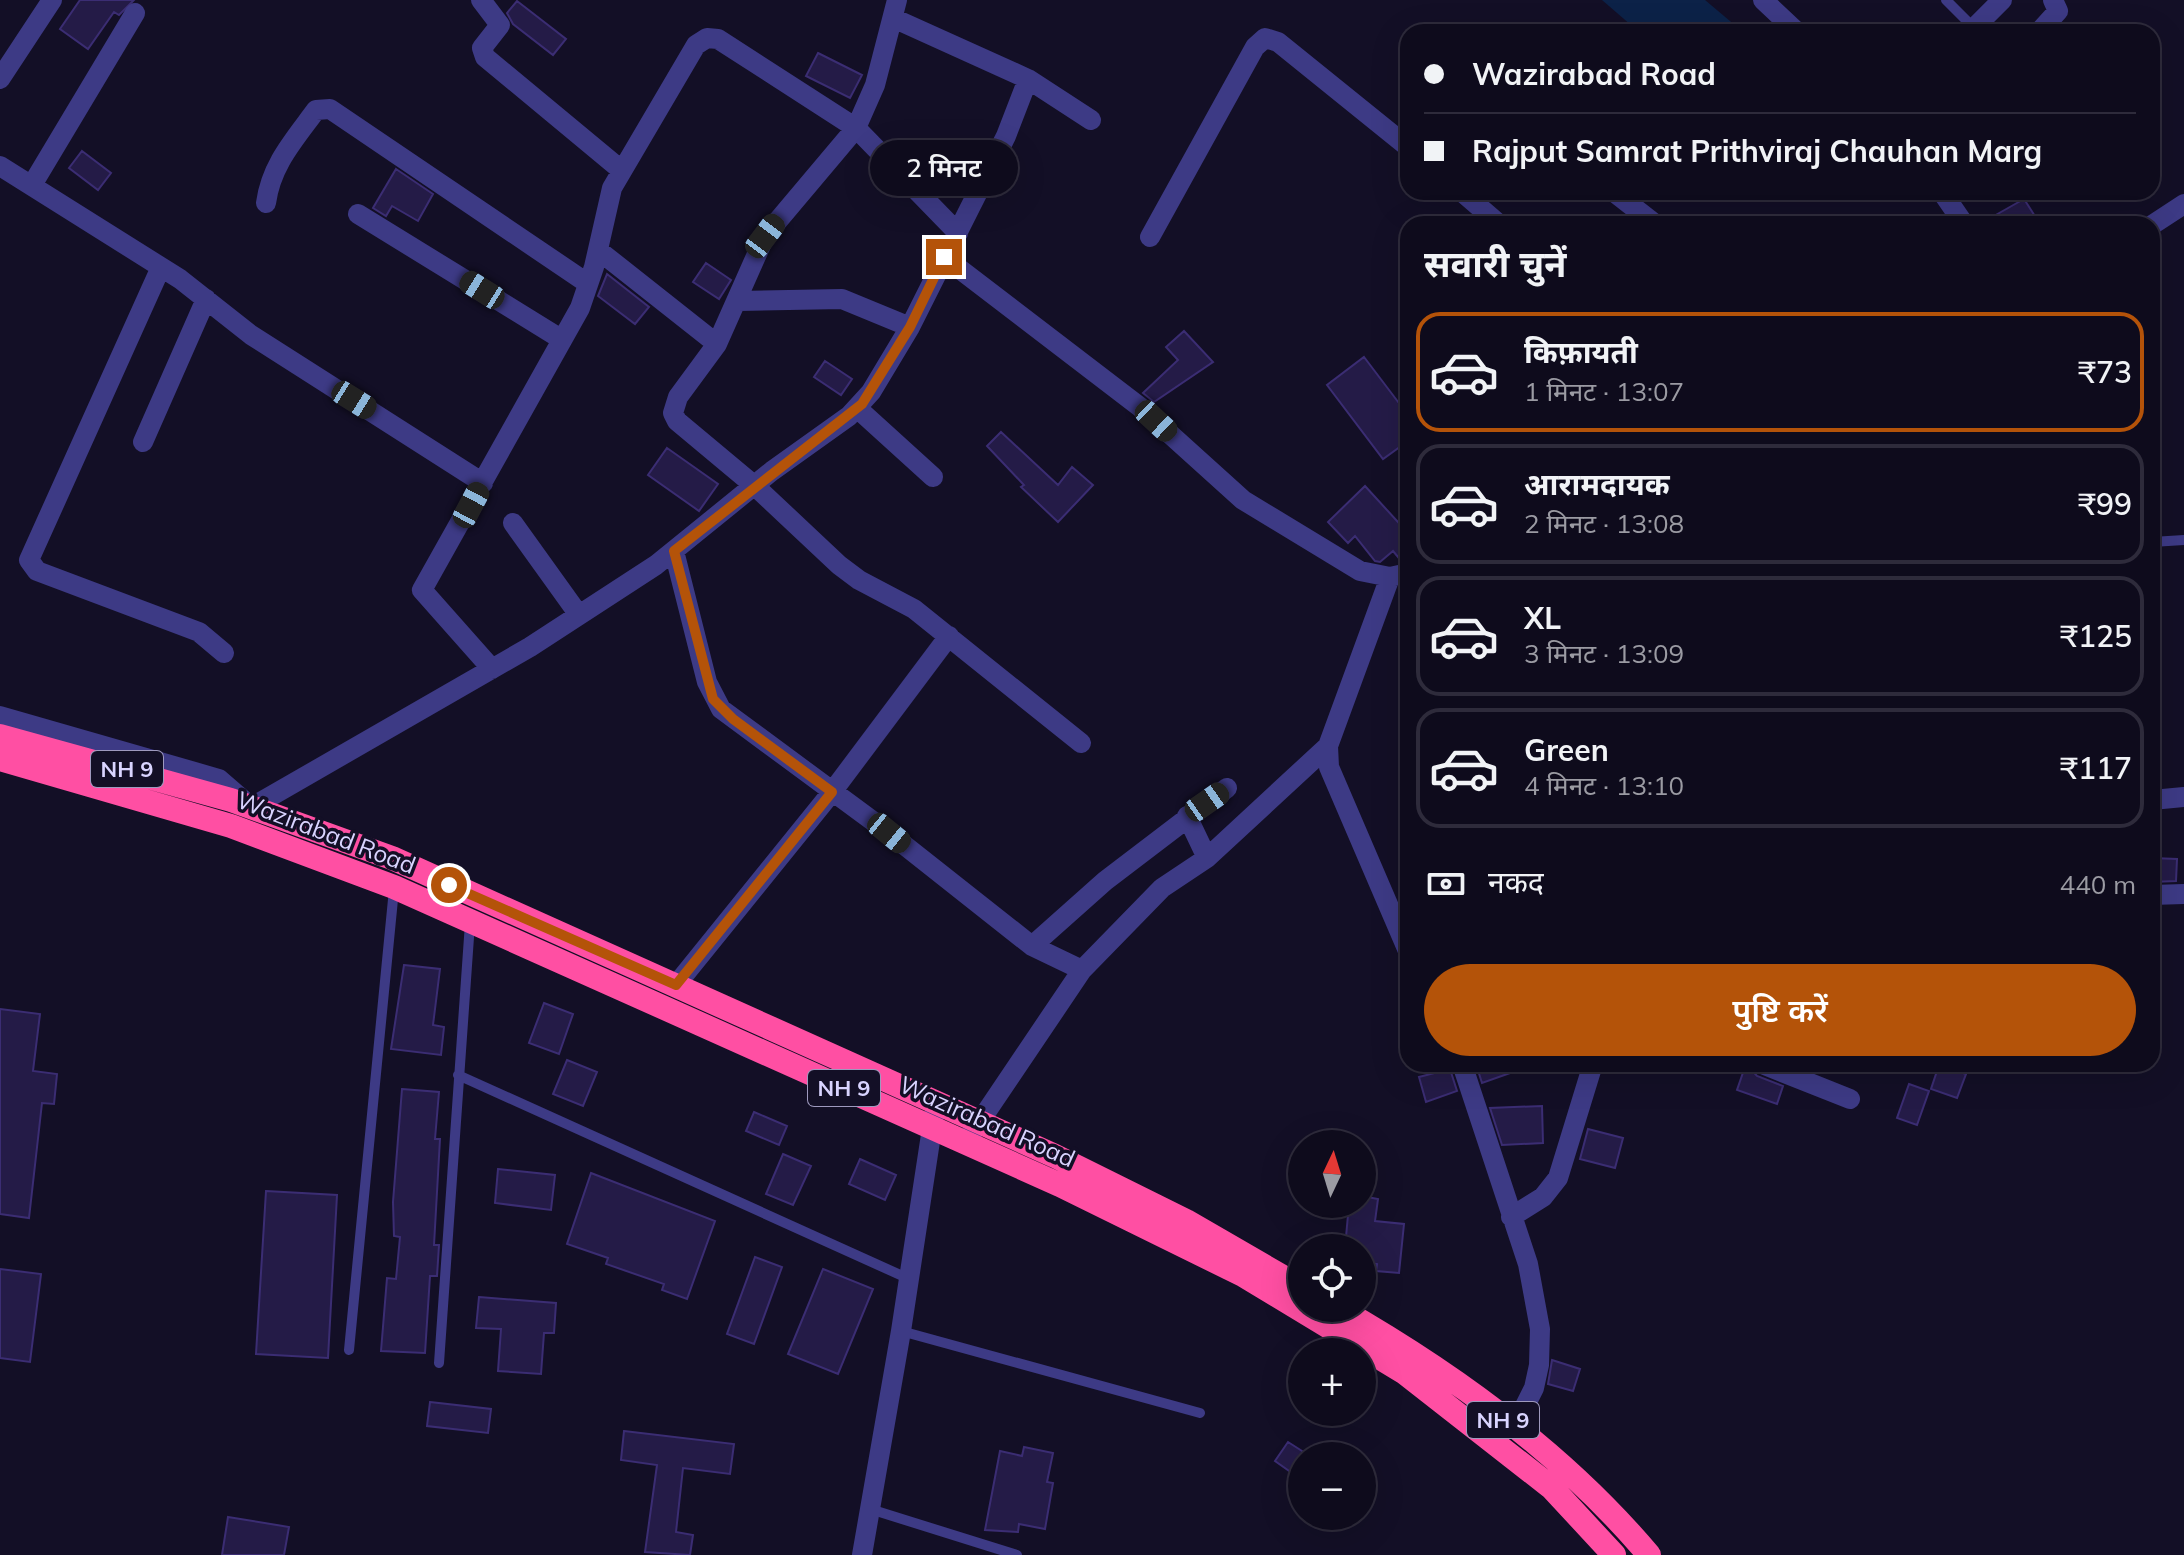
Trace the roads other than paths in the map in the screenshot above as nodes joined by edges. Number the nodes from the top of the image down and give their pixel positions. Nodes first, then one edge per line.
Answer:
1 (52, 0) edge
2 (481, 0) edge
3 (1763, 0) edge
4 (1946, 0) edge
5 (2002, 0) edge
6 (2053, 0) edge
7 (895, 9) edge
8 (135, 13) dead end
9 (1788, 24) edge
10 (1967, 24) edge
11 (1978, 24) edge
12 (2046, 24) edge
13 (0, 79) edge
14 (1028, 79) junction
15 (1091, 120) dead end
16 (856, 128) junction
17 (1400, 141) edge
18 (0, 166) edge
19 (620, 169) junction
20 (32, 185) junction
21 (1471, 200) edge
22 (1624, 200) edge
23 (266, 203) dead end
24 (2184, 204) edge
25 (358, 214) dead end
26 (1490, 216) edge
27 (1645, 216) edge
28 (2160, 220) edge
29 (958, 233) junction
30 (1150, 237) dead end
31 (598, 250) junction
32 (944, 257) junction
33 (161, 267) junction
34 (587, 283) junction
35 (206, 299) junction
36 (738, 301) junction
37 (910, 327) junction
38 (561, 339) junction
39 (717, 344) junction
40 (857, 408) junction
41 (143, 442) dead end
42 (933, 477) dead end
43 (483, 483) junction
44 (756, 487) junction
45 (513, 523) dead end
46 (2184, 540) edge
47 (2160, 542) edge
48 (674, 551) junction
49 (1399, 575) edge
50 (579, 615) junction
51 (949, 636) junction
52 (224, 653) dead end
53 (492, 669) junction
54 (0, 716) edge
55 (0, 736) edge
56 (1081, 743) dead end
57 (1328, 746) junction
58 (0, 759) edge
59 (1227, 788) dead end
60 (832, 792) junction
61 (2184, 797) edge
62 (2160, 799) edge
63 (252, 807) junction
64 (1187, 816) junction
65 (247, 832) junction
66 (1207, 858) junction
67 (394, 887) junction
68 (2184, 894) edge
69 (2160, 895) edge
70 (470, 921) junction
71 (1400, 933) edge
72 (1032, 946) junction
73 (1082, 970) junction
74 (676, 985) junction
75 (1465, 1072) edge
76 (1591, 1072) edge
77 (1782, 1072) edge
78 (458, 1075) junction
79 (1850, 1099) dead end
80 (936, 1103) junction
81 (932, 1127) junction
82 (972, 1132) junction
83 (1511, 1217) junction
84 (907, 1278) junction
85 (1288, 1280) edge
86 (1362, 1322) edge
87 (901, 1331) junction
88 (349, 1350) dead end
89 (439, 1363) dead end
90 (1200, 1413) dead end
91 (1514, 1428) junction
92 (870, 1509) junction
93 (862, 1555) edge
94 (1017, 1555) edge
95 (1614, 1555) edge
96 (1649, 1555) edge

1 - 13 street
2 - 19 street
3 - 9 street
4 - 10 lane
5 - 11 street
6 - 12 street
7 - 14 street
7 - 16 street
8 - 20 street
14 - 15 street
14 - 29 street
16 - 19 street
16 - 29 street
16 - 36 street
17 - 30 street
18 - 20 street
19 - 31 street
20 - 33 street
21 - 26 street
22 - 27 street
23 - 34 street
24 - 28 street
25 - 38 street
29 - 32 street
31 - 34 street
31 - 39 street
32 - 37 street
32 - 49 street
33 - 35 street
33 - 52 street
34 - 38 street
35 - 41 street
35 - 43 street
36 - 37 street
36 - 39 street
37 - 40 street
38 - 43 street
39 - 44 street
40 - 42 street
40 - 44 street
43 - 53 street
44 - 48 street
44 - 51 street
45 - 50 street
46 - 47 lane
48 - 50 street
48 - 60 street
49 - 57 street
50 - 53 street
51 - 56 street
51 - 60 street
53 - 63 street
54 - 63 street
55 - 63 highway, Wazirabad Road / NH 9
57 - 66 street
57 - 71 street
58 - 65 highway, Wazirabad Road / NH 9
59 - 64 street
60 - 72 street
60 - 74 street
61 - 62 street
63 - 65 street
63 - 74 highway, Wazirabad Road / NH 9
64 - 66 street
64 - 72 street
65 - 67 highway, Wazirabad Road / NH 9
66 - 73 street
67 - 70 highway, Wazirabad Road / NH 9
67 - 88 lane
68 - 69 street
70 - 78 lane
70 - 81 highway, Wazirabad Road / NH 9
72 - 73 street
73 - 82 street
74 - 80 highway, Wazirabad Road / NH 9
75 - 83 street
76 - 83 street
77 - 79 street
78 - 84 lane
78 - 89 lane
80 - 81 street
80 - 82 highway, Wazirabad Road / NH 9
81 - 82 highway, Wazirabad Road / NH 9
81 - 84 street
82 - 85 highway, Wazirabad Road / NH 9
82 - 95 highway, Wazirabad Road / NH 9
83 - 91 street
84 - 87 street
86 - 91 highway, NH 9
87 - 90 lane
87 - 92 street
91 - 96 highway, NH 9
92 - 93 street
92 - 94 lane

